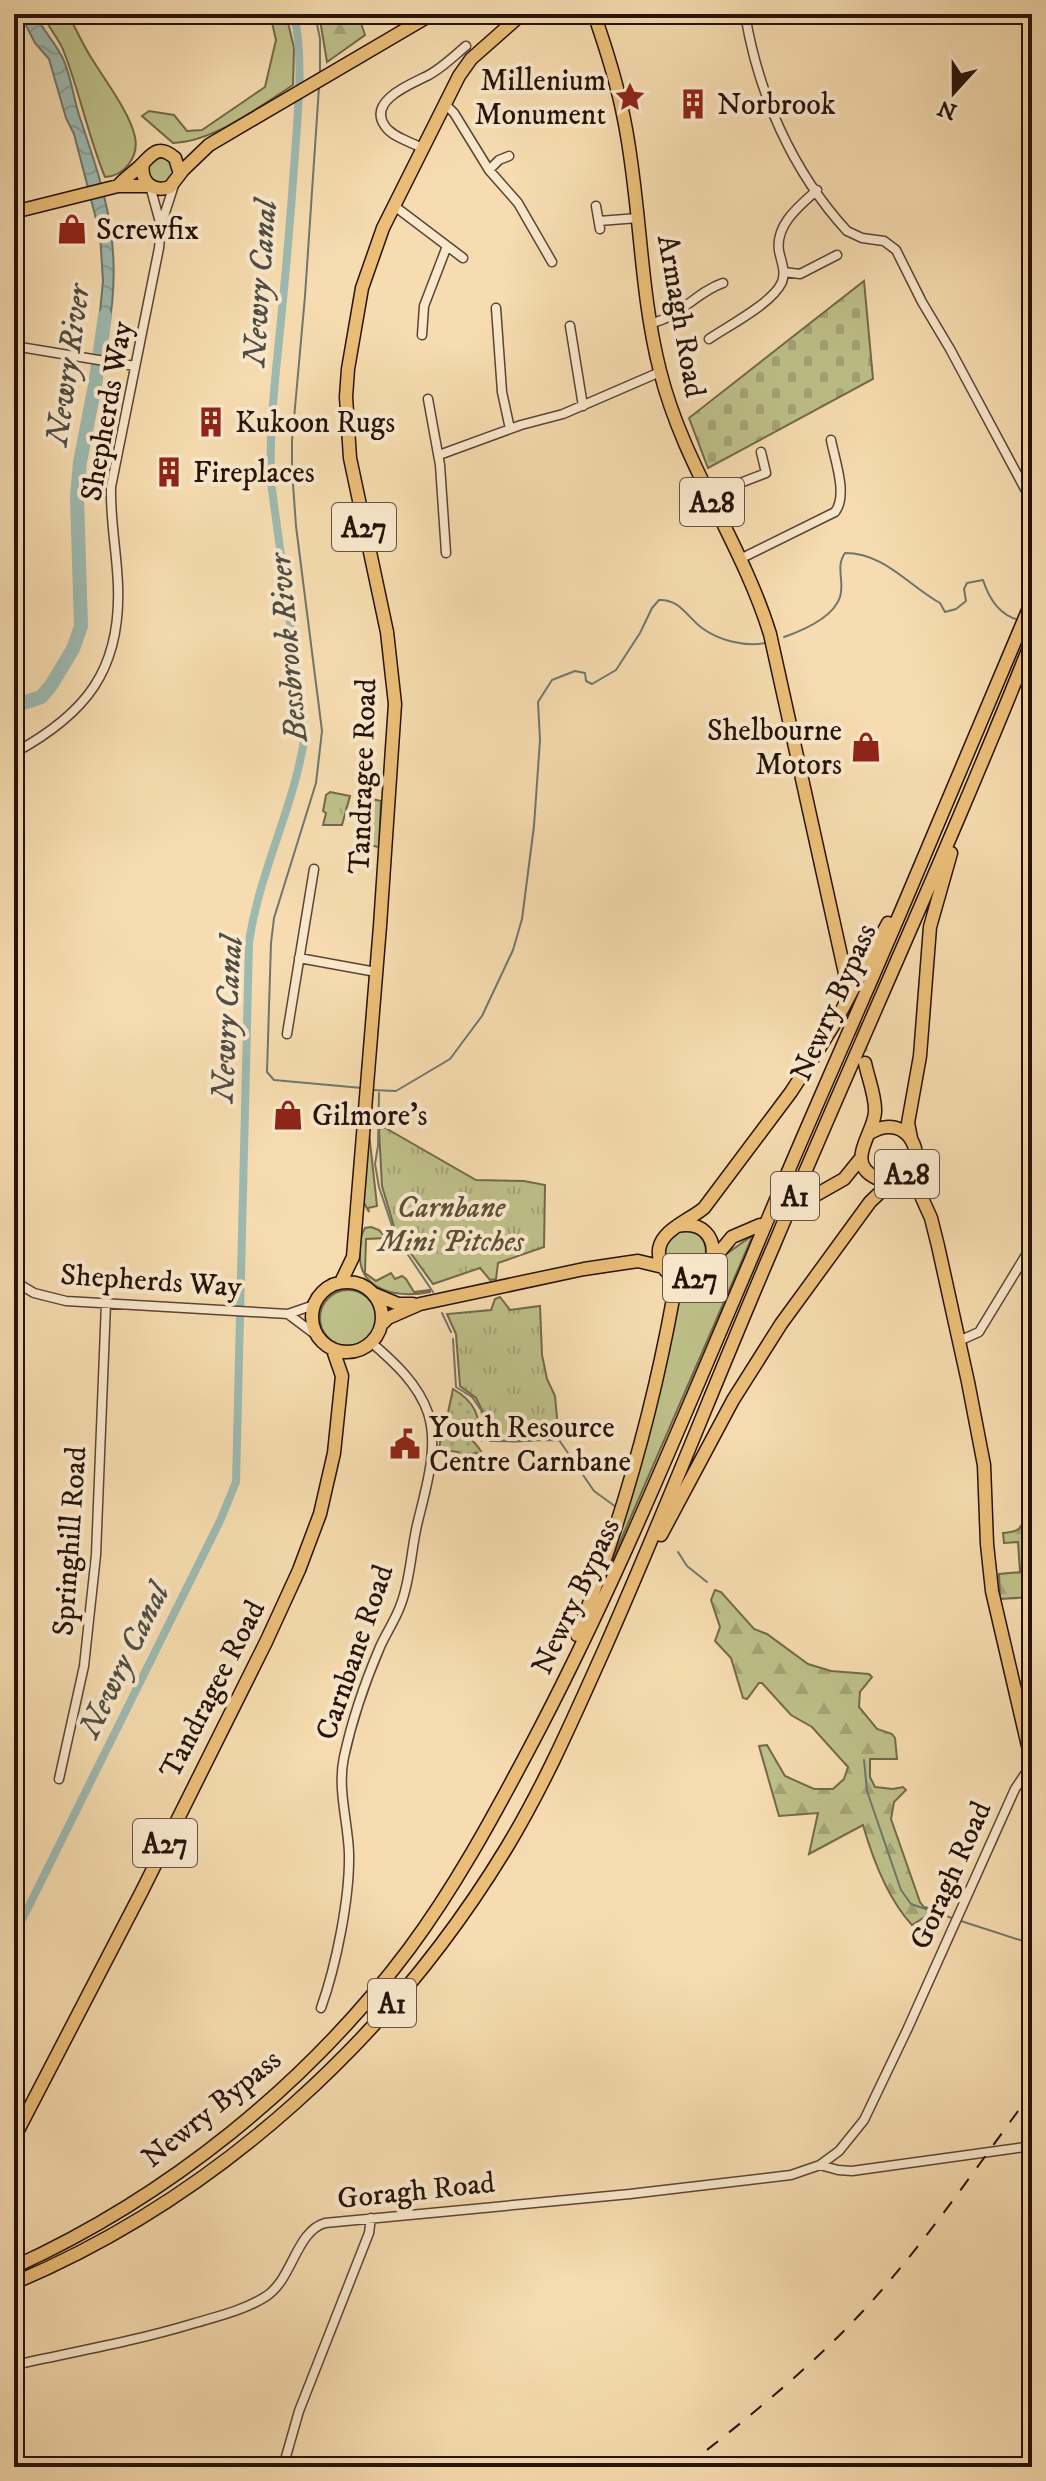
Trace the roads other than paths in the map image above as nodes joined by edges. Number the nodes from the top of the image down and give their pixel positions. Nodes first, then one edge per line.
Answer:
1 (432, 14) edge
2 (522, 14) edge
3 (594, 14) edge
4 (745, 14) edge
5 (466, 46) dead end
6 (445, 104) junction
7 (209, 145) junction
8 (422, 148) junction
9 (171, 154) junction
10 (509, 156) dead end
11 (143, 164) junction
12 (489, 170) junction
13 (177, 179) junction
14 (150, 186) junction
15 (114, 187) junction
16 (817, 190) junction
17 (393, 205) junction
18 (596, 206) dead end
19 (14, 212) edge
20 (638, 218) junction
21 (161, 226) junction
22 (447, 246) junction
23 (837, 255) dead end
24 (463, 258) dead end
25 (552, 262) dead end
26 (784, 272) junction
27 (723, 283) dead end
28 (496, 308) dead end
29 (651, 323) junction
30 (570, 326) dead end
31 (422, 335) dead end
32 (709, 339) dead end
33 (14, 346) edge
34 (135, 366) junction
35 (660, 372) junction
36 (428, 399) dead end
37 (583, 406) junction
38 (510, 429) junction
39 (831, 440) dead end
40 (761, 452) dead end
41 (439, 455) junction
42 (709, 495) junction
43 (1032, 502) edge
44 (446, 553) dead end
45 (740, 559) junction
46 (1032, 601) edge
47 (1032, 640) edge
48 (14, 753) edge
49 (966, 800) junction
50 (314, 869) dead end
51 (918, 871) junction
52 (299, 958) junction
53 (376, 972) junction
54 (848, 987) tunnel mouth
55 (287, 1034) dead end
56 (865, 1063) tunnel mouth
57 (876, 1109) junction
58 (896, 1127) junction
59 (870, 1133) junction
60 (911, 1138) junction
61 (861, 1158) junction
62 (915, 1162) junction
63 (876, 1178) junction
64 (844, 1179) junction
65 (896, 1180) junction
66 (922, 1198) junction
67 (807, 1200) dead end
68 (760, 1225) dead end
69 (677, 1226) junction
70 (702, 1230) junction
71 (732, 1237) junction
72 (660, 1243) junction
73 (1032, 1245) edge
74 (353, 1257) junction
75 (638, 1261) junction
76 (712, 1261) junction
77 (665, 1270) junction
78 (14, 1281) edge
79 (341, 1282) junction
80 (359, 1284) junction
81 (374, 1294) junction
82 (106, 1303) junction
83 (420, 1304) junction
84 (314, 1305) junction
85 (288, 1314) junction
86 (383, 1323) junction
87 (316, 1335) junction
88 (959, 1341) junction
89 (368, 1346) junction
90 (333, 1350) junction
91 (342, 1376) junction
92 (628, 1595) junction
93 (548, 1713) junction
94 (1032, 1763) edge
95 (1032, 1770) edge
96 (59, 1779) dead end
97 (325, 1997) junction
98 (336, 2000) dead end
99 (321, 2008) dead end
100 (14, 2138) edge
101 (1032, 2146) edge
102 (820, 2165) junction
103 (371, 2218) junction
104 (14, 2267) edge
105 (14, 2283) edge
106 (14, 2365) edge
107 (283, 2467) edge

1 - 7 highway
2 - 6 highway, Tandragee Road / A27
3 - 20 highway, Armagh Road / A28
4 - 16 street
5 - 8 street
6 - 8 highway, Tandragee Road / A27
6 - 12 street
7 - 9 highway
7 - 13 highway
8 - 17 highway, Tandragee Road / A27
9 - 11 highway
9 - 13 highway
10 - 12 street
11 - 14 highway
11 - 15 highway
12 - 25 street
13 - 14 highway
13 - 21 street, Shepherds Way
14 - 15 highway
14 - 21 street, Shepherds Way
15 - 19 highway
16 - 26 street
16 - 43 street
17 - 22 street
17 - 53 highway, Tandragee Road / A27
18 - 20 street
20 - 29 highway, Armagh Road / A28
21 - 34 street, Shepherds Way
22 - 24 street
22 - 31 street
23 - 26 street
26 - 32 street
27 - 29 street
28 - 38 street
29 - 35 highway, Armagh Road / A28
30 - 37 street
33 - 34 street
34 - 48 street, Shepherds Way
35 - 37 street
35 - 42 highway, Armagh Road / A28
36 - 41 street
37 - 38 street
38 - 41 street
39 - 45 street
40 - 42 street
41 - 44 street
42 - 45 highway, Armagh Road / A28
45 - 54 highway, Armagh Road / A28
46 - 51 highway, Newry Bypass / A1
47 - 49 highway, Newry Bypass / A1
49 - 60 highway
49 - 92 highway, Newry Bypass / A1
50 - 52 street
51 - 69 highway
51 - 93 highway, Newry Bypass / A1
52 - 53 street
52 - 55 street
53 - 74 highway, Tandragee Road / A27
56 - 57 highway, A28
57 - 58 highway, A28
57 - 59 highway, A28
58 - 59 highway, A28
58 - 60 highway, A28
59 - 61 highway, A28
60 - 62 highway, A28
61 - 63 highway, A28
61 - 64 highway
62 - 65 highway, A28
62 - 66 highway, A28
63 - 64 highway
63 - 65 highway, A28
64 - 67 highway
65 - 66 highway, A28
65 - 92 highway
66 - 88 highway, A28
68 - 71 highway, A27
69 - 70 highway, A27
69 - 72 highway, A27
70 - 71 highway, A27
70 - 76 highway, A27
71 - 76 highway, A27
72 - 75 highway, A27
72 - 77 highway, A27
73 - 88 street
74 - 79 highway, Tandragee Road / A27
74 - 80 highway, Tandragee Road / A27
75 - 77 highway, A27
75 - 83 highway, A27
76 - 77 highway, A27
77 - 93 highway
78 - 82 street, Shepherds Way
79 - 80 highway, A27
79 - 84 highway, A27
80 - 81 highway, A27
81 - 83 highway, A27
81 - 86 highway
82 - 85 street, Shepherds Way
82 - 96 street, Springhill Road
83 - 86 highway, A27
84 - 85 street, Shepherds Way
84 - 87 highway
85 - 87 street
86 - 89 highway
87 - 90 highway, A27
88 - 94 highway, A28
89 - 90 highway
89 - 91 highway
89 - 97 street, Carnbane Road
90 - 91 highway, Tandragee Road / A27
91 - 100 highway, Tandragee Road / A27
92 - 105 highway, Newry Bypass / A1
93 - 104 highway, Newry Bypass / A1
95 - 102 street, Goragh Road
97 - 98 street
97 - 99 street, Carnbane Road
101 - 102 street, Goragh Road
102 - 103 street, Goragh Road
103 - 106 street, Goragh Road
103 - 107 street

